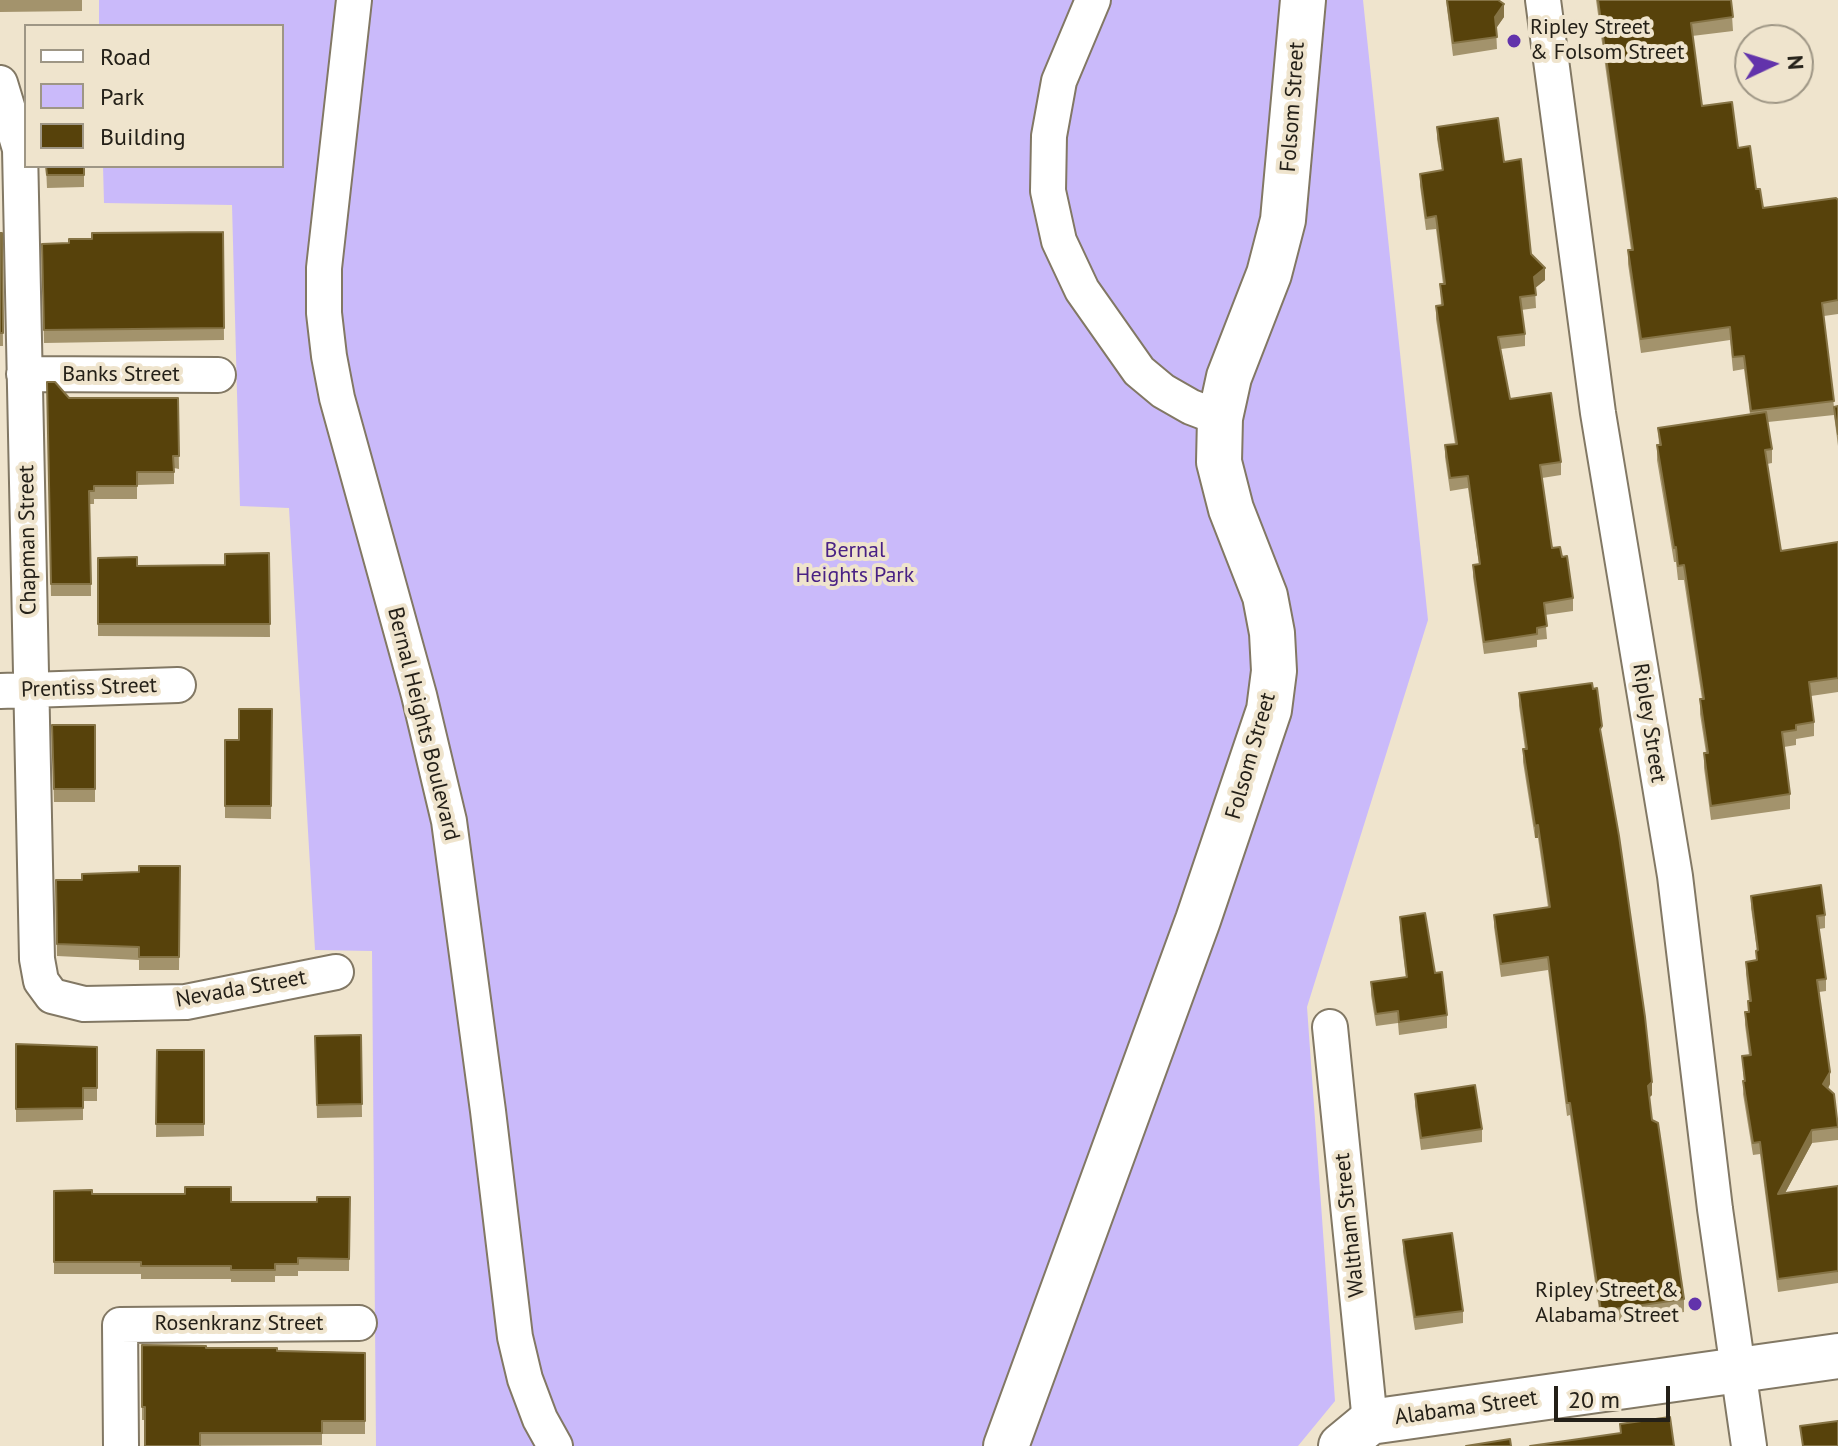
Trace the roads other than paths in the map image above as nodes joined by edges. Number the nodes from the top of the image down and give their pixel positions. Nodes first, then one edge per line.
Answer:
1 (354, 0) edge
2 (1093, 0) edge
3 (1303, 0) edge
4 (1543, 0) edge
5 (0, 83) edge
6 (24, 374) junction
7 (218, 375) dead end
8 (1220, 418) junction
9 (178, 685) dead end
10 (16, 690) edge
11 (336, 972) dead end
12 (52, 996) joint
13 (1330, 1027) dead end
14 (359, 1323) dead end
15 (1838, 1356) edge
16 (1738, 1370) junction
17 (1356, 1434) edge
18 (121, 1446) edge
19 (555, 1446) edge
20 (1006, 1446) edge
21 (1749, 1446) edge

1 - 19 street, Bernal Heights Boulevard
2 - 8 street
3 - 8 street, Folsom Street
4 - 16 street, Ripley Street
5 - 6 street, Chapman Street
6 - 7 street, Banks Street
6 - 10 street, Chapman Street
8 - 20 street, Folsom Street
9 - 10 street, Prentiss Street
10 - 12 street, Chapman Street
11 - 12 street, Nevada Street
13 - 17 street, Waltham Street
14 - 18 street, Rosenkranz Street
15 - 16 street, Alabama Street
16 - 17 street, Alabama Street
16 - 21 street, Ripley Street

